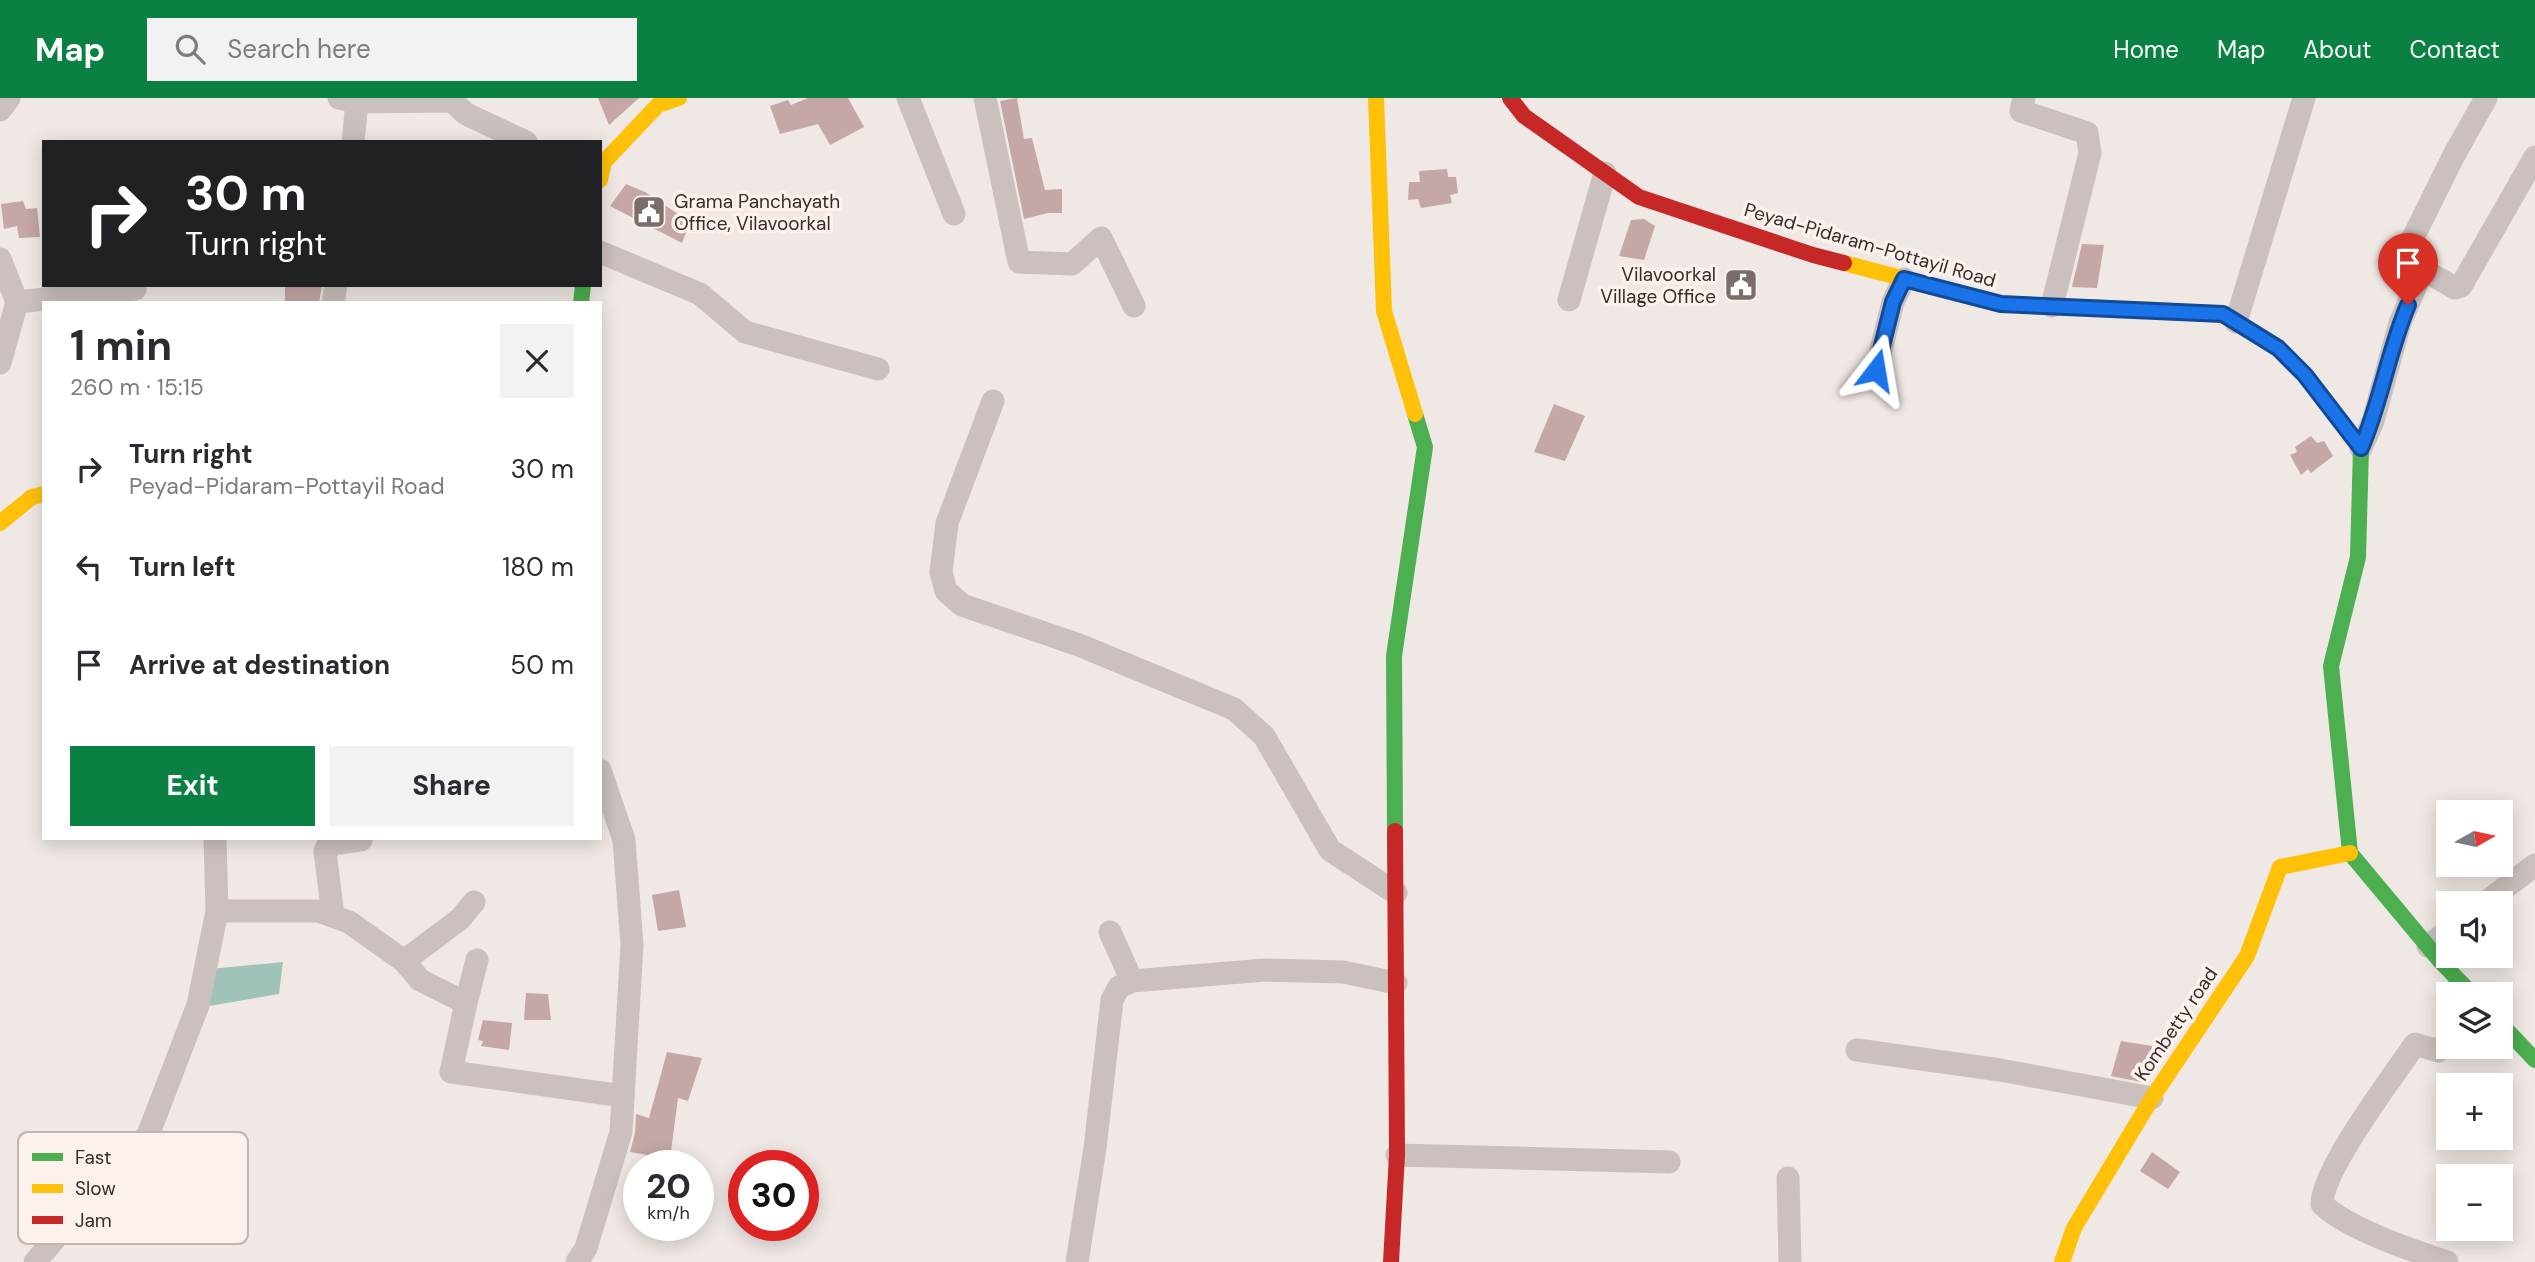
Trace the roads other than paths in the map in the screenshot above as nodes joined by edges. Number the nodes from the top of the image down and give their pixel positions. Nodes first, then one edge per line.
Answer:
1 (9, 98) edge
2 (679, 98) edge
3 (908, 98) edge
4 (985, 98) edge
5 (1376, 98) edge
6 (1510, 98) edge
7 (2024, 98) edge
8 (2304, 98) edge
9 (2486, 98) edge
10 (348, 100) edge
11 (468, 106) edge
12 (0, 110) edge
13 (353, 140) edge
14 (523, 140) edge
15 (2535, 157) edge
16 (602, 167) edge
17 (1605, 173) junction
18 (954, 214) dead end
19 (602, 253) edge
20 (0, 259) edge
21 (2423, 269) junction
22 (1904, 279) junction
23 (135, 289) dead end
24 (1569, 300) dead end
25 (17, 302) junction
26 (1134, 306) dead end
27 (2052, 306) junction
28 (2236, 322) junction
29 (0, 363) edge
30 (878, 369) dead end
31 (1876, 370) dead end
32 (993, 401) dead end
33 (2361, 448) junction
34 (42, 494) edge
35 (0, 523) edge
36 (602, 776) edge
37 (215, 840) edge
38 (361, 840) edge
39 (327, 842) edge
40 (2350, 853) junction
41 (2535, 865) edge
42 (2501, 891) edge
43 (1396, 892) junction
44 (474, 902) dead end
45 (217, 911) junction
46 (333, 916) junction
47 (1110, 932) dead end
48 (2436, 940) edge
49 (2428, 946) junction
50 (477, 960) dead end
51 (404, 961) junction
52 (1132, 981) junction
53 (2461, 982) edge
54 (1396, 984) junction
55 (466, 1003) junction
56 (2513, 1037) edge
57 (1857, 1050) dead end
58 (2436, 1050) edge
59 (2535, 1060) edge
60 (623, 1096) junction
61 (2152, 1098) junction
62 (149, 1132) edge
63 (1398, 1155) junction
64 (1669, 1162) dead end
65 (1788, 1178) dead end
66 (50, 1244) edge
67 (581, 1260) edge
68 (35, 1262) edge
69 (1077, 1262) edge
70 (1391, 1262) edge
71 (1790, 1262) edge
72 (2062, 1262) edge
73 (2447, 1262) edge

1 - 12 street
2 - 16 street
3 - 18 street
4 - 26 street
5 - 43 street
6 - 17 street, Peyad-Pidaram-Pottayil Road
7 - 27 street
8 - 28 street
9 - 21 street
10 - 11 street
10 - 13 street
11 - 14 street
15 - 21 street
17 - 22 street, Peyad-Pidaram-Pottayil Road
17 - 24 street
19 - 30 street
20 - 25 street
21 - 33 street
22 - 27 street, Peyad-Pidaram-Pottayil Road
22 - 31 street
23 - 25 street
25 - 29 street
27 - 28 street, Peyad-Pidaram-Pottayil Road
28 - 33 street, Peyad-Pidaram-Pottayil Road
32 - 43 street
33 - 40 street
34 - 35 street
36 - 60 street
37 - 45 street
38 - 39 street
39 - 46 street
40 - 49 street
40 - 61 street, Kombetty road
41 - 42 street
43 - 54 street
44 - 51 street
45 - 46 street
45 - 62 street
46 - 51 street
47 - 52 street
48 - 49 street
49 - 53 street
50 - 55 street
51 - 55 street
52 - 54 street
52 - 69 street
54 - 63 street
55 - 60 street
56 - 59 street
57 - 61 street
58 - 73 street
60 - 67 street
61 - 72 street, Kombetty road
63 - 64 street
63 - 70 street
65 - 71 street
66 - 68 street

